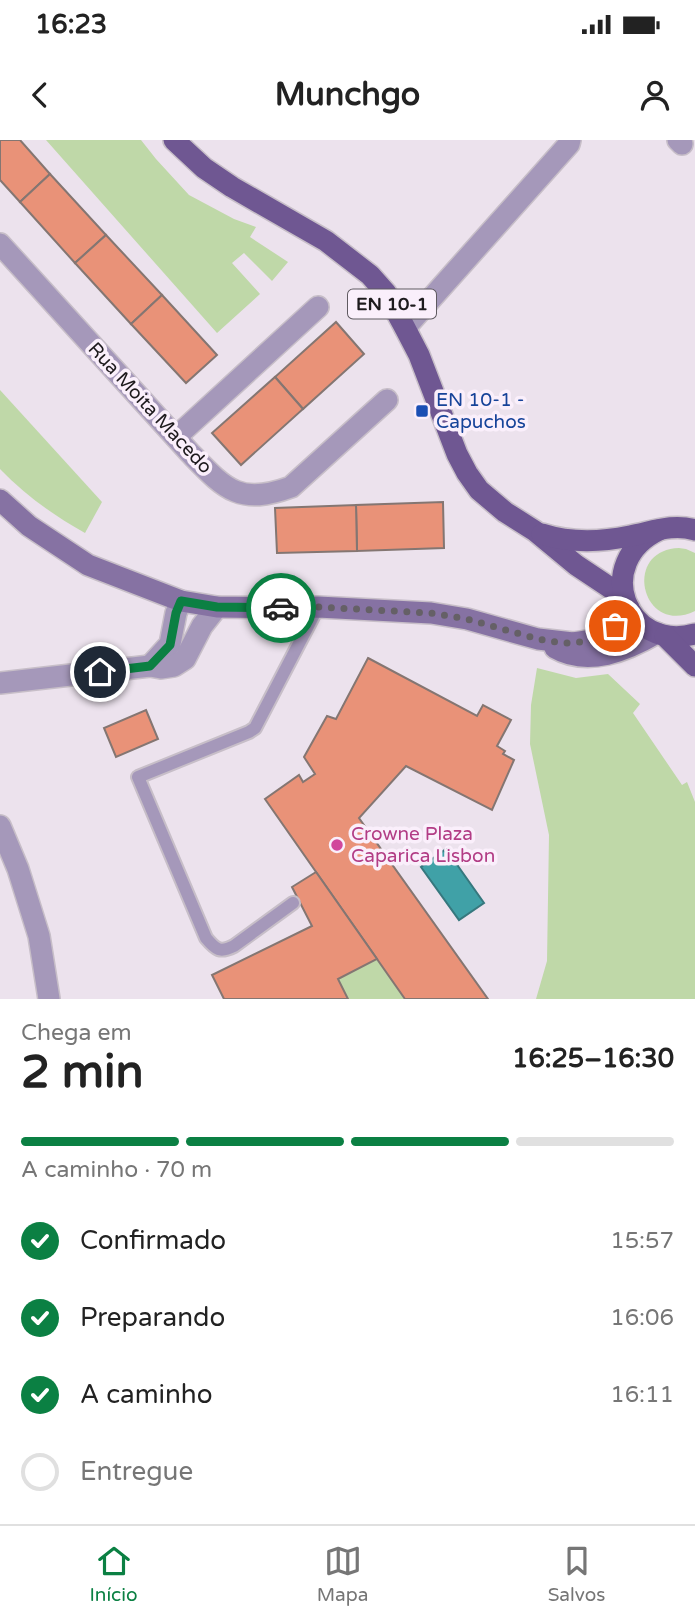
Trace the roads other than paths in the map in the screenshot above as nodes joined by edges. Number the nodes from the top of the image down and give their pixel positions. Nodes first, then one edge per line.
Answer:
1 (570, 140) edge
2 (184, 144) edge
3 (0, 244) edge
4 (318, 307) dead end
5 (405, 328) junction
6 (387, 400) dead end
7 (176, 437) junction
8 (0, 499) edge
9 (695, 518) edge
10 (664, 528) junction
11 (695, 530) edge
12 (535, 531) junction
13 (181, 601) junction
14 (627, 602) junction
15 (217, 607) junction
16 (318, 607) junction
17 (661, 634) junction
18 (695, 634) edge
19 (538, 639) junction
20 (150, 666) junction
21 (695, 666) edge
22 (0, 683) edge
23 (0, 826) edge
24 (293, 903) dead end
25 (49, 999) edge

1 - 5 street
2 - 5 main road, EN 10-1
3 - 7 street, Rua Moita Macedo
4 - 7 street
5 - 12 main road, EN 10-1
6 - 7 street, Rua Moita Macedo
8 - 13 street
9 - 10 street
10 - 11 main road, EN 10-1
10 - 12 main road, EN 10-1
10 - 14 main road
12 - 14 main road, EN 10-1
13 - 15 street
13 - 20 street
14 - 17 main road, EN 10-1
14 - 19 street
15 - 16 street
15 - 20 street
16 - 19 street
16 - 24 lane
17 - 18 main road
17 - 19 street
17 - 21 main road, EN 10-1
20 - 22 street
23 - 25 street

